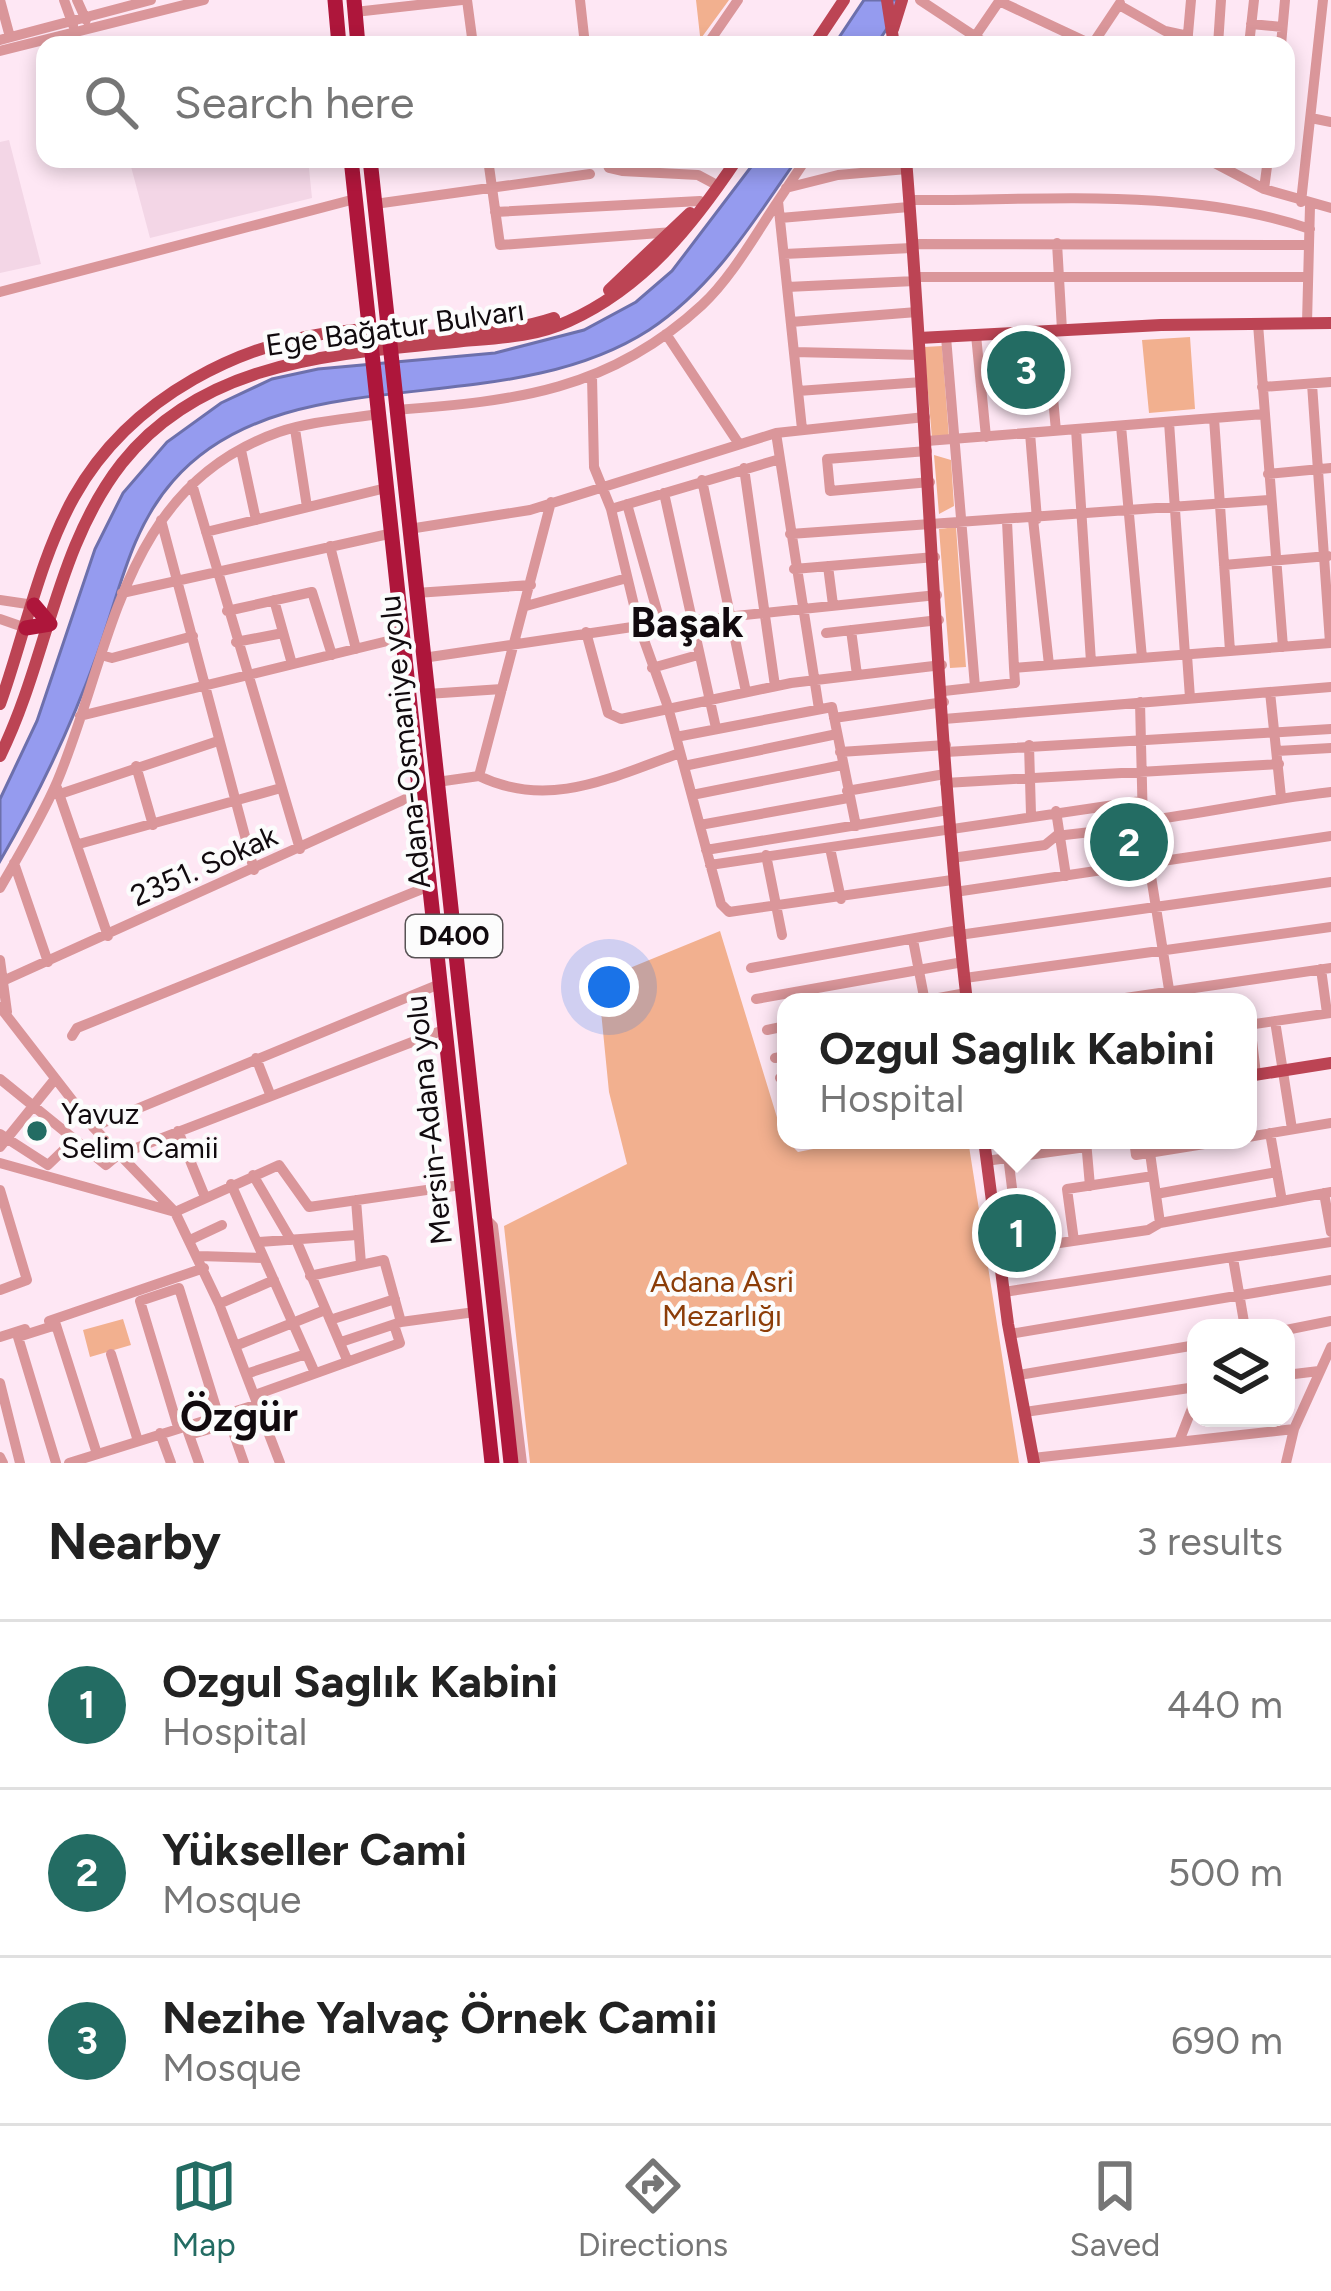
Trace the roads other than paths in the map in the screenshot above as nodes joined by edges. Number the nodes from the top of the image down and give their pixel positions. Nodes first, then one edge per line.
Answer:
1 (0, 0) edge
2 (64, 0) edge
3 (76, 0) edge
4 (152, 0) edge
5 (204, 0) edge
6 (335, 0) edge
7 (465, 0) edge
8 (580, 0) edge
9 (738, 0) edge
10 (840, 0) edge
11 (887, 0) edge
12 (902, 0) edge
13 (920, 0) edge
14 (1000, 0) edge
15 (1254, 0) edge
16 (1285, 0) edge
17 (1323, 0) edge
18 (1116, 3) edge
19 (1190, 3) edge
20 (1221, 5) edge
21 (354, 6) edge
22 (80, 25) junction
23 (1251, 25) junction
24 (1282, 27) junction
25 (46, 36) edge
26 (338, 36) edge
27 (357, 36) edge
28 (471, 36) edge
29 (584, 36) edge
30 (714, 36) edge
31 (816, 36) edge
32 (893, 36) edge
33 (893, 36) edge
34 (965, 36) edge
35 (971, 36) edge
36 (1074, 36) edge
37 (1098, 36) edge
38 (1176, 36) edge
39 (1188, 36) edge
40 (1219, 36) edge
41 (1250, 36) edge
42 (1282, 36) edge
43 (5, 39) edge
44 (36, 39) edge
45 (0, 51) edge
46 (1316, 69) junction
47 (1331, 69) edge
48 (1314, 90) junction
49 (1331, 91) edge
50 (1310, 118) junction
51 (1331, 122) edge
52 (352, 168) edge
53 (371, 168) edge
54 (489, 168) edge
55 (612, 168) edge
56 (624, 168) edge
57 (726, 168) edge
58 (726, 168) edge
59 (800, 168) edge
60 (881, 168) edge
61 (906, 168) edge
62 (1224, 168) edge
63 (1235, 168) edge
64 (1267, 168) edge
65 (622, 171) junction
66 (1234, 173) junction
67 (590, 174) dead end
68 (713, 183) junction
69 (491, 187) junction
70 (786, 188) junction
71 (1264, 189) junction
72 (355, 199) junction
73 (778, 201) junction
74 (700, 202) junction
75 (375, 204) junction
76 (909, 204) junction
77 (1305, 204) junction
78 (1331, 208) edge
79 (495, 212) junction
80 (780, 218) junction
81 (1310, 229) junction
82 (679, 232) junction
83 (1057, 243) junction
84 (1171, 244) junction
85 (1309, 245) junction
86 (912, 246) junction
87 (784, 254) junction
88 (1054, 276) junction
89 (1170, 276) junction
90 (1308, 277) junction
91 (915, 279) junction
92 (787, 287) junction
93 (0, 292) edge
94 (917, 312) junction
95 (791, 322) junction
96 (1307, 323) junction
97 (1331, 323) edge
98 (1258, 324) junction
99 (370, 329) junction
100 (1054, 331) junction
101 (388, 333) junction
102 (666, 334) junction
103 (976, 335) junction
104 (946, 337) junction
105 (919, 338) junction
106 (794, 352) junction
107 (382, 354) junction
108 (920, 355) junction
109 (592, 376) junction
110 (922, 382) junction
111 (1331, 382) edge
112 (1312, 384) junction
113 (1262, 387) junction
114 (798, 391) junction
115 (388, 412) junction
116 (1264, 414) junction
117 (925, 418) junction
118 (1214, 418) junction
119 (1169, 422) junction
120 (1121, 426) junction
121 (295, 429) junction
122 (1076, 429) junction
123 (802, 430) junction
124 (1056, 431) junction
125 (776, 433) junction
126 (1030, 433) junction
127 (986, 436) junction
128 (954, 439) junction
129 (739, 444) junction
130 (927, 446) junction
131 (241, 450) junction
132 (779, 459) junction
133 (744, 468) junction
134 (1325, 469) edge
135 (1268, 475) junction
136 (703, 481) junction
137 (930, 482) junction
138 (191, 484) junction
139 (602, 485) junction
140 (386, 488) junction
141 (664, 493) junction
142 (1270, 500) junction
143 (551, 502) junction
144 (627, 504) junction
145 (1220, 505) junction
146 (307, 507) junction
147 (611, 509) junction
148 (1175, 509) junction
149 (1129, 513) junction
150 (1084, 516) junction
151 (1035, 519) junction
152 (161, 520) junction
153 (256, 520) junction
154 (1006, 521) junction
155 (962, 523) junction
156 (932, 524) junction
157 (401, 531) junction
158 (206, 532) junction
159 (790, 534) junction
160 (330, 546) junction
161 (1328, 556) edge
162 (934, 557) junction
163 (1275, 560) junction
164 (1224, 565) junction
165 (828, 566) junction
166 (794, 568) junction
167 (219, 571) junction
168 (627, 578) junction
169 (179, 580) junction
170 (532, 585) junction
171 (122, 593) junction
172 (416, 593) junction
173 (938, 595) junction
174 (0, 600) edge
175 (274, 600) junction
176 (34, 605) junction
177 (833, 605) junction
178 (526, 606) junction
179 (800, 609) junction
180 (227, 611) junction
181 (764, 613) junction
182 (730, 616) junction
183 (0, 619) edge
184 (939, 620) junction
185 (691, 621) junction
186 (50, 624) junction
187 (639, 626) junction
188 (661, 626) junction
189 (26, 628) junction
190 (850, 630) junction
191 (586, 632) junction
192 (283, 633) junction
193 (826, 633) dead end
194 (193, 636) junction
195 (404, 637) junction
196 (236, 642) junction
197 (517, 643) junction
198 (1331, 643) edge
199 (1283, 647) junction
200 (356, 649) junction
201 (1230, 651) junction
202 (101, 655) junction
203 (332, 655) junction
204 (698, 655) junction
205 (1186, 655) junction
206 (423, 658) junction
207 (1142, 658) junction
208 (1091, 662) junction
209 (292, 664) junction
210 (942, 664) junction
211 (1048, 665) junction
212 (652, 668) junction
213 (1014, 668) junction
214 (856, 675) junction
215 (246, 676) junction
216 (813, 680) junction
217 (206, 685) junction
218 (775, 686) junction
219 (975, 687) junction
220 (1331, 687) edge
221 (502, 689) junction
222 (746, 692) junction
223 (1270, 692) junction
224 (427, 694) junction
225 (944, 697) junction
226 (1190, 698) junction
227 (708, 699) junction
228 (1140, 701) junction
229 (0, 704) edge
230 (668, 707) junction
231 (820, 710) junction
232 (80, 716) junction
233 (834, 718) junction
234 (944, 719) junction
235 (716, 728) junction
236 (1331, 729) edge
237 (1274, 733) junction
238 (837, 734) junction
239 (676, 737) junction
240 (1141, 739) junction
241 (218, 741) junction
242 (1029, 745) junction
243 (946, 748) junction
244 (1331, 748) edge
245 (680, 753) junction
246 (0, 756) edge
247 (1278, 757) junction
248 (841, 759) junction
249 (136, 766) junction
250 (684, 766) junction
251 (1141, 772) junction
252 (479, 776) junction
253 (945, 778) junction
254 (1029, 778) junction
255 (437, 782) junction
256 (281, 788) junction
257 (59, 790) junction
258 (422, 792) junction
259 (1331, 792) edge
260 (692, 795) junction
261 (847, 795) junction
262 (1281, 796) junction
263 (1141, 801) junction
264 (233, 803) junction
265 (948, 810) junction
266 (1056, 811) junction
267 (1031, 814) junction
268 (1143, 824) junction
269 (153, 825) junction
270 (700, 825) junction
271 (856, 826) junction
272 (949, 828) junction
273 (1056, 836) junction
274 (1331, 836) edge
275 (79, 844) junction
276 (830, 848) junction
277 (300, 849) junction
278 (706, 850) junction
279 (766, 855) junction
280 (952, 858) junction
281 (14, 863) junction
282 (1148, 863) junction
283 (710, 865) junction
284 (254, 869) junction
285 (1066, 876) junction
286 (1331, 882) edge
287 (432, 885) junction
288 (953, 886) junction
289 (0, 888) edge
290 (841, 899) junction
291 (779, 907) junction
292 (1153, 907) junction
293 (1331, 927) edge
294 (959, 933) junction
295 (782, 935) dead end
296 (108, 936) junction
297 (913, 940) junction
298 (1160, 950) junction
299 (0, 960) edge
300 (48, 962) junction
301 (963, 962) junction
302 (751, 968) dead end
303 (1326, 968) edge
304 (919, 970) junction
305 (964, 977) junction
306 (5, 980) junction
307 (442, 983) junction
308 (790, 993) edge
309 (921, 993) edge
310 (966, 993) edge
311 (1169, 993) edge
312 (1192, 993) edge
313 (777, 995) edge
314 (756, 999) dead end
315 (4, 1009) edge
316 (1329, 1013) edge
317 (1275, 1021) junction
318 (1257, 1023) edge
319 (777, 1028) edge
320 (446, 1029) junction
321 (767, 1030) dead end
322 (72, 1036) dead end
323 (256, 1058) junction
324 (1331, 1063) edge
325 (1283, 1070) junction
326 (1257, 1074) edge
327 (0, 1079) edge
328 (55, 1079) junction
329 (270, 1094) junction
330 (31, 1104) junction
331 (1331, 1123) edge
332 (93, 1127) junction
333 (1292, 1130) junction
334 (178, 1131) junction
335 (1270, 1133) junction
336 (1257, 1135) edge
337 (75, 1139) junction
338 (2, 1140) edge
339 (985, 1149) edge
340 (1008, 1149) edge
341 (1055, 1149) edge
342 (1087, 1149) edge
343 (1135, 1149) edge
344 (1174, 1149) edge
345 (1150, 1153) junction
346 (118, 1155) junction
347 (1009, 1158) junction
348 (986, 1161) junction
349 (0, 1162) edge
350 (1277, 1172) junction
351 (253, 1175) junction
352 (1153, 1176) junction
353 (231, 1184) junction
354 (461, 1185) junction
355 (1090, 1186) junction
356 (0, 1190) edge
357 (1328, 1193) edge
358 (1156, 1194) junction
359 (205, 1197) junction
360 (356, 1200) junction
361 (1282, 1201) junction
362 (175, 1212) junction
363 (484, 1217) junction
364 (1160, 1223) junction
365 (222, 1225) dead end
366 (995, 1231) junction
367 (1331, 1232) edge
368 (357, 1234) junction
369 (190, 1240) junction
370 (294, 1241) junction
371 (1074, 1241) junction
372 (259, 1242) junction
373 (1331, 1242) edge
374 (998, 1252) junction
375 (263, 1258) junction
376 (1233, 1258) junction
377 (201, 1262) junction
378 (361, 1264) junction
379 (310, 1276) junction
380 (274, 1280) junction
381 (1331, 1280) edge
382 (1, 1288) edge
383 (1004, 1292) junction
384 (1240, 1296) junction
385 (394, 1299) junction
386 (219, 1304) junction
387 (475, 1312) junction
388 (327, 1315) junction
389 (1244, 1319) edge
390 (1331, 1321) edge
391 (397, 1323) junction
392 (293, 1324) junction
393 (1295, 1328) edge
394 (1010, 1334) junction
395 (0, 1337) edge
396 (341, 1342) junction
397 (235, 1346) junction
398 (1187, 1347) edge
399 (1331, 1347) edge
400 (111, 1354) dead end
401 (306, 1354) junction
402 (348, 1362) junction
403 (1319, 1371) junction
404 (316, 1373) junction
405 (246, 1374) junction
406 (1295, 1374) edge
407 (1019, 1375) junction
408 (0, 1383) edge
409 (1187, 1388) edge
410 (256, 1399) junction
411 (1025, 1412) junction
412 (218, 1414) junction
413 (1187, 1421) edge
414 (184, 1429) junction
415 (1294, 1430) junction
416 (160, 1433) junction
417 (1180, 1439) junction
418 (138, 1441) junction
419 (97, 1454) junction
420 (1034, 1461) edge
421 (20, 1463) edge
422 (56, 1463) edge
423 (69, 1463) edge
424 (171, 1463) edge
425 (199, 1463) edge
426 (244, 1463) edge
427 (280, 1463) edge
428 (492, 1463) edge
429 (511, 1463) edge
430 (522, 1463) edge
431 (1286, 1463) edge

1 - 43 street
2 - 22 street
3 - 22 street
4 - 22 street
5 - 22 street
6 - 26 highway
7 - 21 street
7 - 28 street
8 - 29 street
9 - 30 street
10 - 31 main road
11 - 32 main road
12 - 33 main road
13 - 34 street
14 - 35 street
14 - 36 street
15 - 23 street
16 - 24 street
17 - 46 street
18 - 37 street
18 - 38 street
19 - 20 street
19 - 39 street
20 - 40 street
21 - 27 highway
22 - 25 street
22 - 43 street
23 - 24 street
23 - 41 street
24 - 42 street
44 - 45 street
46 - 47 street
46 - 48 street
48 - 49 street
48 - 50 street
50 - 51 street
50 - 77 street
52 - 72 highway, Adana-Osmaniye yolu / D400
53 - 75 highway, Adana-Osmaniye yolu / D400
54 - 69 street
55 - 65 street
56 - 65 street
57 - 68 main road, Ege Bağatur Bulvarı
58 - 82 main road, Ege Bağatur Bulvarı
59 - 70 street
60 - 70 street
61 - 76 main road
62 - 66 street
63 - 66 street
64 - 71 street
65 - 68 street
66 - 71 street
67 - 69 street
68 - 74 main road, Ege Bağatur Bulvarı
69 - 75 street
69 - 79 street
70 - 73 street
71 - 77 street
72 - 93 street
72 - 99 highway, Adana-Osmaniye yolu / D400
73 - 80 street
73 - 102 street
74 - 79 street
74 - 82 main road, Ege Bağatur Bulvarı
75 - 101 highway, Adana-Osmaniye yolu / D400
76 - 80 street
76 - 81 street
76 - 86 main road
77 - 78 street
77 - 81 street
79 - 82 street
80 - 87 street
81 - 85 street
82 - 101 main road, Ege Bağatur Bulvarı
82 - 107 main road, Ege Bağatur Bulvarı
83 - 84 street
83 - 86 street
83 - 88 street
84 - 85 street
84 - 89 street
85 - 90 street
86 - 87 street
86 - 91 main road
87 - 92 street
88 - 89 street
88 - 91 street
88 - 100 street
89 - 90 street
90 - 96 street
91 - 92 street
91 - 94 main road
92 - 95 street
94 - 95 street
94 - 105 main road
95 - 106 street
96 - 97 main road
96 - 98 main road
98 - 100 main road
98 - 113 street
99 - 101 main road, Ege Bağatur Bulvarı
99 - 107 highway, Adana-Osmaniye yolu / D400
99 - 176 main road, Ege Bağatur Bulvarı
100 - 103 main road
100 - 124 street
101 - 107 highway, Adana-Osmaniye yolu / D400
102 - 109 street
102 - 129 street
103 - 104 main road
103 - 127 street
104 - 105 main road
104 - 128 street
105 - 108 main road
106 - 108 street
106 - 114 street
107 - 115 highway, Adana-Osmaniye yolu / D400
107 - 186 main road, Ege Bağatur Bulvarı
108 - 110 main road
109 - 115 street
109 - 139 street
110 - 114 street
110 - 117 main road
111 - 112 street
112 - 113 street
112 - 134 street
113 - 116 street
114 - 123 street
115 - 121 street
115 - 140 highway, Mersin-Adana yolu / D400
115 - 157 highway, Adana-Osmaniye yolu / D400
116 - 118 street
116 - 135 street
117 - 123 street
117 - 130 main road
118 - 119 street
118 - 145 street
119 - 120 street
119 - 148 street
120 - 122 street
120 - 149 street
121 - 131 street
121 - 146 street
122 - 124 street
122 - 150 street
123 - 125 street
124 - 126 street
125 - 129 street
125 - 132 street
126 - 127 street
126 - 151 street
127 - 128 street
128 - 130 street
128 - 155 street
129 - 139 street
130 - 137 main road
130 - 137 street
131 - 138 street
131 - 153 street
132 - 133 street
132 - 159 street
133 - 136 street
133 - 181 street
134 - 135 street
134 - 161 street
135 - 142 street
136 - 141 street
136 - 182 street
137 - 156 main road
138 - 152 street
138 - 158 street
139 - 143 street
139 - 147 street
140 - 146 street
140 - 157 highway, Mersin-Adana yolu / D400
141 - 144 street
141 - 185 street
142 - 145 street
142 - 163 street
143 - 157 street
143 - 170 street
144 - 147 street
144 - 188 street
145 - 148 street
145 - 164 street
146 - 153 street
147 - 168 street
148 - 149 street
148 - 205 street
149 - 150 street
149 - 207 street
150 - 151 street
150 - 208 street
151 - 154 street
151 - 211 street
152 - 169 street
152 - 171 street
153 - 158 street
154 - 155 street
154 - 213 street
155 - 156 street
155 - 219 street
156 - 159 street
156 - 162 main road
157 - 160 street
157 - 172 highway, Adana-Osmaniye yolu / D400
157 - 195 highway, Mersin-Adana yolu / D400
158 - 167 street
159 - 166 street
160 - 167 street
160 - 200 street
161 - 163 street
161 - 198 street
162 - 165 street
162 - 173 main road
163 - 164 street
163 - 199 street
164 - 201 street
165 - 166 street
165 - 177 street
166 - 179 street
167 - 169 street
167 - 180 street
168 - 178 street
168 - 187 street
169 - 171 street
169 - 194 street
170 - 172 street
170 - 178 street
171 - 202 street
172 - 206 highway, Adana-Osmaniye yolu / D400
173 - 177 street
173 - 184 main road
174 - 176 street
175 - 180 street
175 - 192 street
175 - 203 street
176 - 186 highway
176 - 189 main road, Ege Bağatur Bulvarı
177 - 179 street
178 - 197 street
179 - 181 street
179 - 216 street
180 - 196 street
181 - 182 street
181 - 218 street
182 - 185 street
182 - 222 street
183 - 189 street
184 - 190 street
184 - 210 main road
185 - 188 street
185 - 204 street
186 - 189 highway
186 - 246 main road, Ege Bağatur Bulvarı
187 - 188 street
187 - 191 street
187 - 212 street
189 - 229 main road, Ege Bağatur Bulvarı
190 - 193 street
190 - 214 street
191 - 197 street
191 - 230 street
192 - 196 street
192 - 209 street
194 - 202 street
194 - 217 street
195 - 200 street
195 - 258 highway, Mersin-Adana yolu / D400
196 - 215 street
197 - 206 street
197 - 221 street
198 - 199 street
199 - 201 street
200 - 203 street
201 - 205 street
202 - 232 street
203 - 209 street
204 - 212 street
204 - 227 street
205 - 207 street
205 - 226 street
206 - 224 highway, Adana-Osmaniye yolu / D400
207 - 208 street
208 - 211 street
209 - 215 street
210 - 214 street
210 - 225 main road
211 - 213 street
212 - 230 street
213 - 219 street
214 - 216 street
215 - 217 street
215 - 256 street
216 - 218 street
216 - 231 street
217 - 232 street
217 - 241 street
218 - 222 street
219 - 225 street
220 - 223 street
221 - 224 street
221 - 252 street
222 - 227 street
223 - 226 street
223 - 237 street
224 - 255 highway, Adana-Osmaniye yolu / D400
225 - 233 street
225 - 234 main road
226 - 228 street
227 - 230 street
227 - 235 street
228 - 234 street
228 - 240 street
230 - 239 street
231 - 233 street
231 - 235 street
232 - 257 street
233 - 238 street
234 - 243 main road
235 - 239 street
236 - 237 street
237 - 240 street
237 - 247 street
238 - 248 street
238 - 250 street
239 - 245 street
240 - 242 street
240 - 251 street
241 - 249 street
241 - 264 street
242 - 243 street
242 - 254 street
243 - 248 street
243 - 253 main road
244 - 247 street
245 - 250 street
245 - 252 street
247 - 251 street
247 - 262 street
248 - 260 street
248 - 261 street
249 - 257 street
249 - 269 street
250 - 260 street
251 - 254 street
251 - 263 street
252 - 255 street
253 - 254 street
253 - 261 street
253 - 265 main road
254 - 267 street
255 - 363 highway, Adana-Osmaniye yolu / D400
256 - 264 street
256 - 277 street
257 - 275 street
257 - 281 street
258 - 277 street, 2351. Sokak
258 - 287 highway, Mersin-Adana yolu / D400
259 - 262 street
260 - 270 street
261 - 270 street
261 - 271 street
262 - 268 street
263 - 266 street
263 - 268 street
264 - 269 street
264 - 284 street
265 - 271 street
265 - 272 main road
266 - 267 street
266 - 273 street
267 - 272 street
268 - 273 street
268 - 282 street
269 - 275 street
270 - 278 street
271 - 278 street
272 - 276 street
272 - 280 main road
273 - 280 street
273 - 285 street
274 - 282 street
275 - 296 street
276 - 279 street
276 - 290 street
277 - 284 street, 2351. Sokak
278 - 283 street
279 - 283 street
279 - 291 street
280 - 288 main road
281 - 289 street
281 - 300 street
282 - 285 street
282 - 292 street
283 - 291 street
284 - 296 street, 2351. Sokak
285 - 288 street
286 - 292 street
287 - 307 highway, Mersin-Adana yolu / D400
287 - 322 street
288 - 290 street
288 - 294 main road
290 - 291 street
291 - 295 street
292 - 294 street
292 - 298 street
293 - 298 street
294 - 297 street
294 - 301 main road
296 - 300 street, 2351. Sokak
297 - 302 street
297 - 304 street
298 - 305 street
298 - 311 street
299 - 306 street
300 - 306 street, 2351. Sokak
301 - 304 street
301 - 305 main road
303 - 312 street
303 - 316 street
304 - 308 street
304 - 309 street
305 - 310 main road
306 - 315 street
307 - 320 highway, Mersin-Adana yolu / D400
307 - 323 street
313 - 314 street
315 - 328 street
316 - 317 street
317 - 318 street
317 - 325 street
319 - 321 street
320 - 329 street
320 - 354 highway, Mersin-Adana yolu / D400
323 - 329 street
323 - 332 street
324 - 325 main road
325 - 326 main road
325 - 333 street
327 - 330 street
328 - 330 street
328 - 332 street
329 - 334 street
330 - 337 street
330 - 338 street
331 - 333 street
332 - 346 street
333 - 335 street
334 - 346 street
334 - 359 street
335 - 336 street
335 - 350 street
337 - 338 street
337 - 346 street
339 - 348 main road
340 - 347 street
341 - 347 street
342 - 355 street
343 - 345 street
344 - 345 street
345 - 352 street
346 - 362 street
347 - 348 street
347 - 366 street
348 - 366 main road
349 - 362 street
350 - 358 street
350 - 361 street
351 - 353 street
351 - 360 street
351 - 370 street
352 - 355 street
352 - 358 street
353 - 359 street
353 - 372 street
354 - 360 street
354 - 387 highway, Mersin-Adana yolu / D400
355 - 371 street
356 - 382 street
357 - 361 street
357 - 367 street
358 - 364 street
359 - 362 street
360 - 368 street
361 - 364 street
362 - 369 street
363 - 429 highway, Adana-Osmaniye yolu / D400
363 - 430 street
364 - 371 street
365 - 369 street
366 - 374 main road
368 - 370 street
368 - 378 street
369 - 377 street
370 - 372 street
370 - 379 street
371 - 374 street
372 - 375 street
373 - 376 street
374 - 383 main road
375 - 377 street
375 - 380 street
376 - 383 street
376 - 384 street
377 - 386 street
377 - 395 street
378 - 379 street
378 - 385 street
379 - 388 street
380 - 386 street
380 - 392 street
381 - 384 street
383 - 394 main road
384 - 389 street
384 - 394 street
385 - 388 street
385 - 391 street
386 - 397 street
387 - 391 street
387 - 428 highway, Mersin-Adana yolu / D400
388 - 392 street
388 - 396 street
390 - 393 street
391 - 396 street
391 - 402 street
392 - 397 street
392 - 401 street
394 - 407 main road
396 - 402 street
397 - 405 street
398 - 407 street
399 - 403 street
400 - 418 street
401 - 404 street
401 - 405 street
402 - 404 street
403 - 406 street
403 - 415 street
404 - 410 street
405 - 410 street
407 - 411 main road
408 - 421 street
409 - 411 street
410 - 412 street
410 - 427 street
411 - 420 main road
412 - 414 street
412 - 414 street
413 - 417 street
414 - 416 street
414 - 425 street
414 - 426 street
415 - 417 street
415 - 431 street
416 - 418 street
416 - 424 street
417 - 420 street
418 - 419 street
419 - 422 street
419 - 423 street

